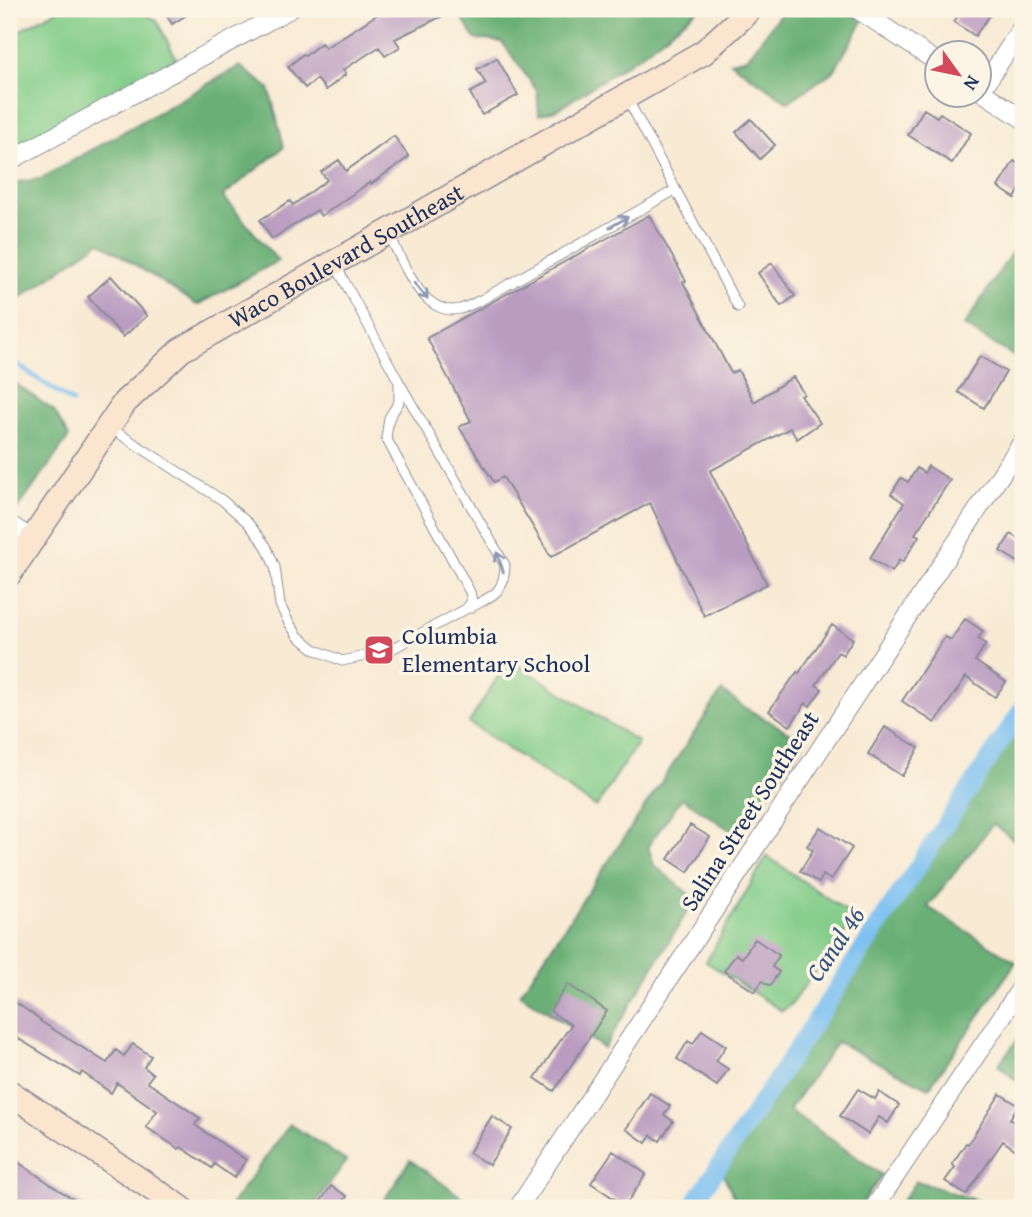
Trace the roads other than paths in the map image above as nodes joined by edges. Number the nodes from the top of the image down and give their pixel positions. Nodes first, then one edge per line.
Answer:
1 (290, 9) edge
2 (748, 9) edge
3 (857, 9) edge
4 (1023, 26) edge
5 (923, 53) edge
6 (993, 71) edge
7 (626, 96) junction
8 (993, 99) edge
9 (1023, 119) edge
10 (9, 161) edge
11 (675, 190) junction
12 (388, 232) junction
13 (334, 263) junction
14 (738, 307) dead end
15 (399, 382) junction
16 (108, 426) junction
17 (1023, 441) edge
18 (9, 524) edge
19 (31, 539) junction
20 (9, 574) edge
21 (467, 609) junction
22 (1023, 985) edge
23 (9, 1092) edge
24 (181, 1208) edge
25 (518, 1208) edge
26 (874, 1208) edge

1 - 10 street
2 - 7 street, Waco Boulevard Southeast
3 - 5 street
4 - 6 street
7 - 11 lane
7 - 12 street, Waco Boulevard Southeast
8 - 9 street
12 -> 11 lane
11 - 14 lane
12 - 13 street, Waco Boulevard Southeast
13 - 15 lane
13 - 16 street, Waco Boulevard Southeast
15 - 21 lane
21 -> 15 lane
16 - 19 street, Waco Boulevard Southeast
16 - 21 lane
17 - 25 street, Salina Street Southeast
18 - 19 street
19 - 20 street, Waco Boulevard Southeast
22 - 26 street
23 - 24 street

